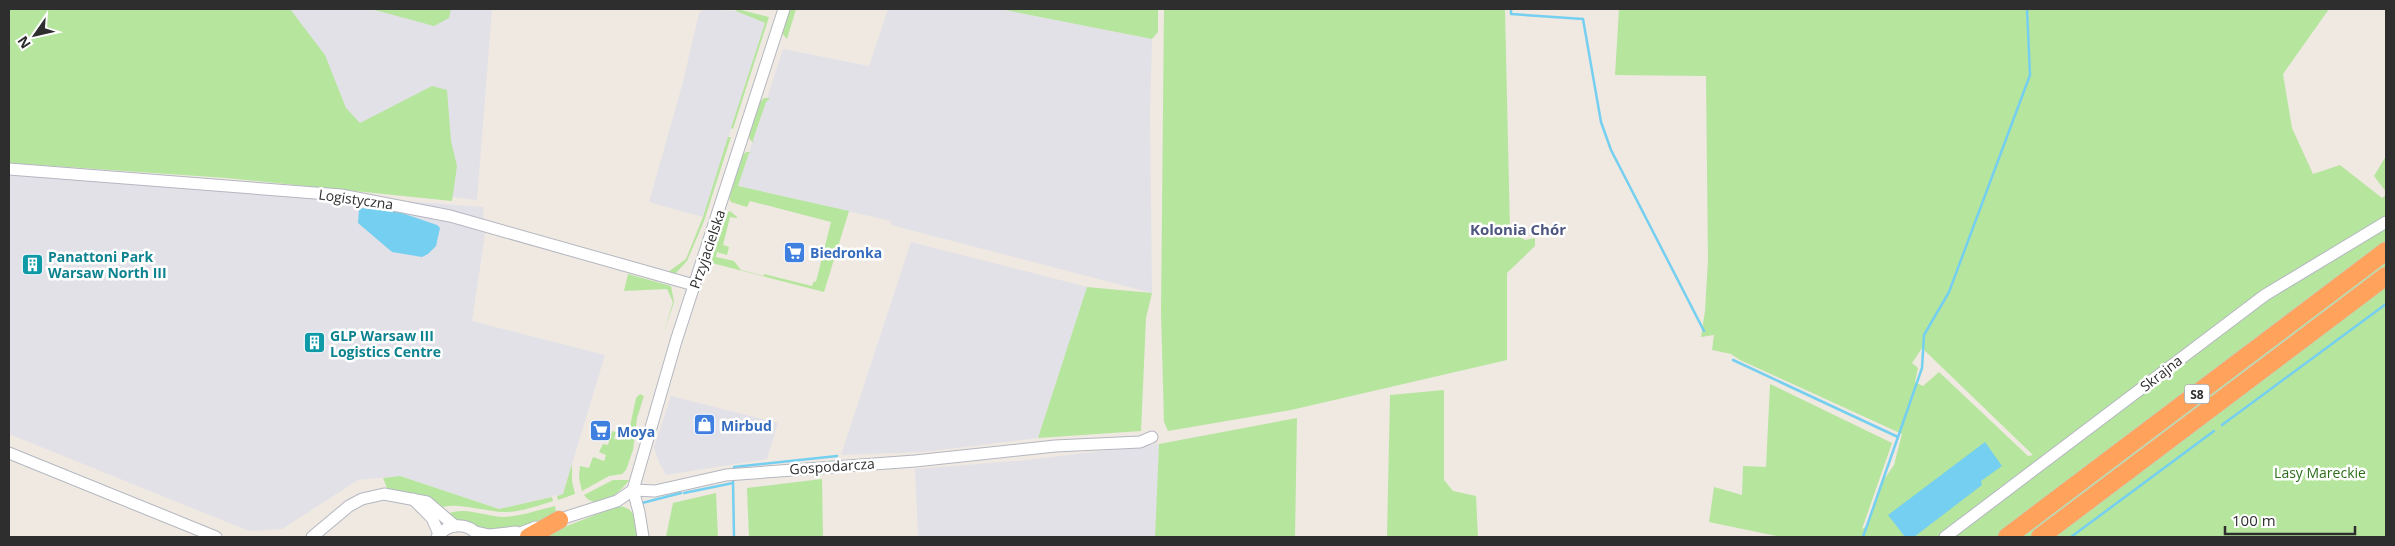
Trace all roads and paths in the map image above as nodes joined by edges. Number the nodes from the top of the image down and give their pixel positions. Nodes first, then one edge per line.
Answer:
1 (784, 9) edge
2 (9, 169) edge
3 (2386, 222) edge
4 (2386, 251) edge
5 (2386, 276) edge
6 (694, 285) junction
7 (1152, 437) dead end
8 (9, 453) edge
9 (633, 490) junction
10 (414, 499) junction
11 (559, 520) joint
12 (455, 526) junction
13 (478, 535) edge
14 (438, 536) edge
15 (520, 536) edge
16 (216, 537) edge
17 (312, 537) edge
18 (643, 537) edge
19 (1945, 537) edge
20 (2008, 537) edge
21 (2040, 537) edge

1 - 6 street, Przyjacielska
2 - 6 street, Logistyczna
3 - 19 street, Skrajna
4 - 20 highway, S8
5 - 21 highway, S8
6 - 9 street, Przyjacielska
7 - 9 street, Gospodarcza
8 - 16 street
9 - 11 street
9 - 18 street
10 - 12 street
10 - 14 street
10 - 17 street
11 - 15 highway
12 - 13 street
12 - 14 street
13 - 15 street

